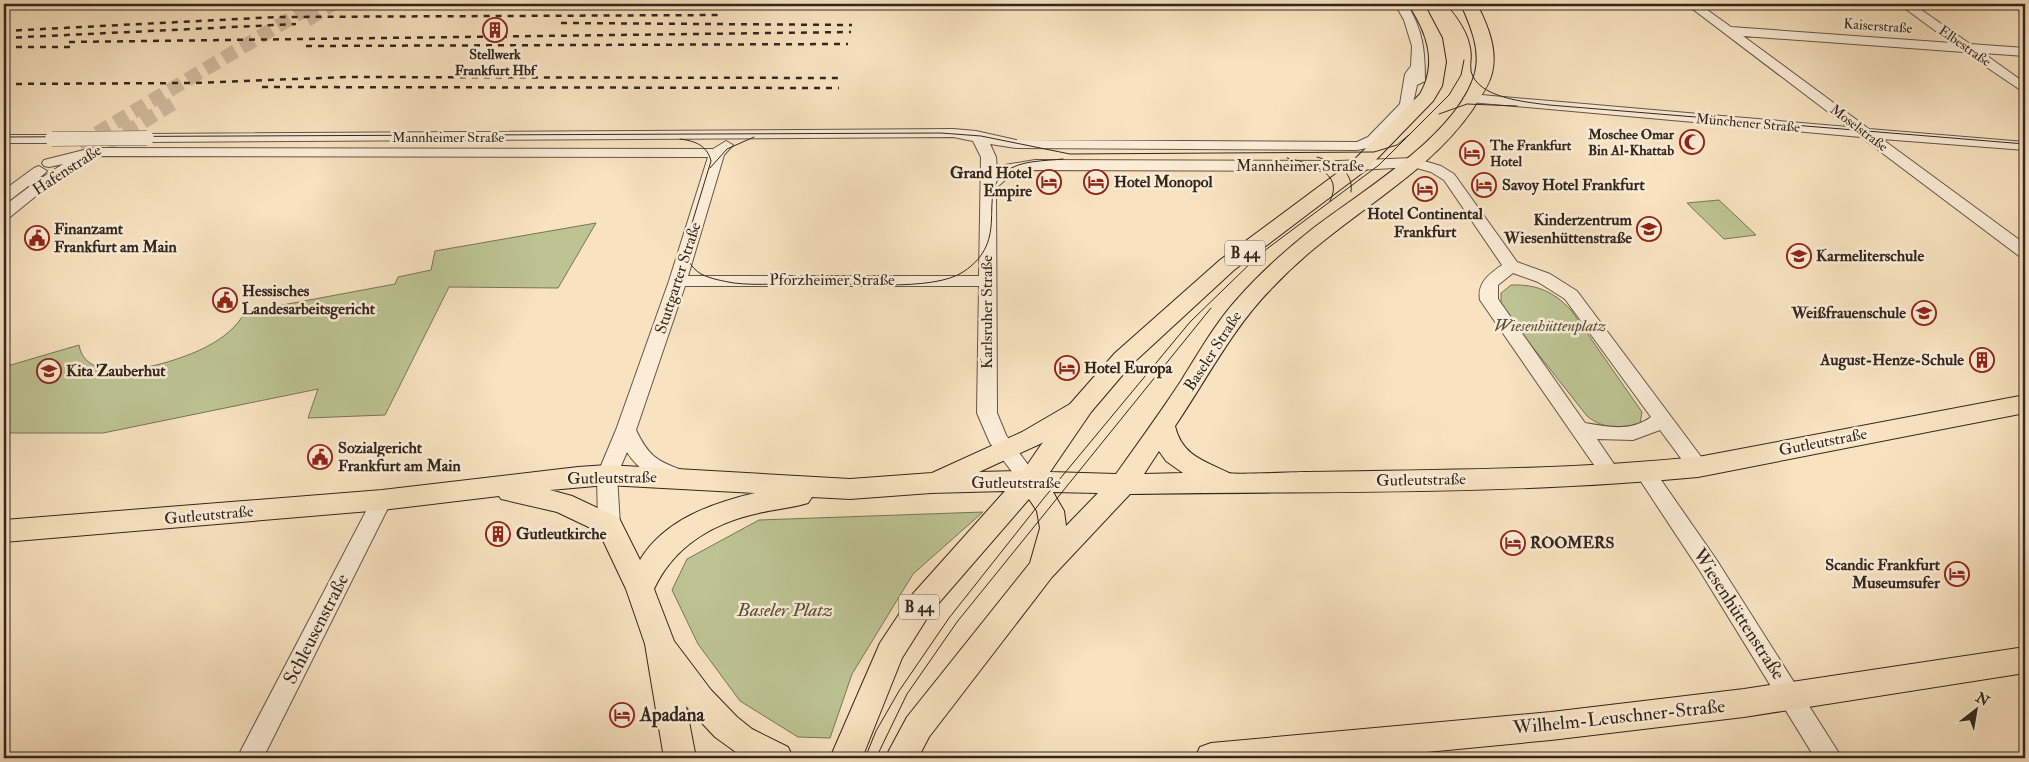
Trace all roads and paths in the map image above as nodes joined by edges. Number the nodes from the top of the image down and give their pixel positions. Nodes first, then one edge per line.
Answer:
1 (1401, 4) edge
2 (1416, 4) edge
3 (1469, 4) edge
4 (1692, 4) edge
5 (1905, 4) edge
6 (1729, 31) junction
7 (1967, 48) junction
8 (2025, 52) edge
9 (1416, 68) junction
10 (2025, 89) edge
11 (1427, 97) junction
12 (1470, 98) junction
13 (1865, 133) junction
14 (11, 139) edge
15 (736, 139) junction
16 (980, 140) junction
17 (111, 144) joint
18 (1057, 144) junction
19 (1303, 146) joint
20 (2025, 146) edge
21 (85, 148) junction
22 (4, 151) edge
23 (641, 151) junction
24 (135, 152) junction
25 (717, 153) junction
26 (1058, 161) junction
27 (1365, 161) junction
28 (1414, 162) junction
29 (49, 163) joint
30 (1298, 166) junction
31 (1126, 167) junction
32 (42, 184) junction
33 (988, 187) junction
34 (1322, 196) junction
35 (4, 197) edge
36 (4, 214) edge
37 (2025, 252) edge
38 (686, 253) joint
39 (1511, 266) junction
40 (678, 281) junction
41 (987, 281) junction
42 (2025, 404) edge
43 (1082, 406) junction
44 (1662, 419) junction
45 (1163, 426) junction
46 (1580, 429) junction
47 (626, 430) junction
48 (1006, 450) junction
49 (1698, 467) junction
50 (1646, 472) junction
51 (1610, 473) junction
52 (607, 475) junction
53 (689, 479) junction
54 (1030, 481) junction
55 (932, 482) junction
56 (1229, 482) junction
57 (1122, 484) junction
58 (488, 488) junction
59 (850, 489) junction
60 (382, 500) junction
61 (608, 525) junction
62 (4, 532) edge
63 (1042, 569) junction
64 (640, 589) junction
65 (660, 644) junction
66 (2025, 660) edge
67 (1792, 697) junction
68 (250, 758) edge
69 (680, 758) edge
70 (777, 758) edge
71 (846, 758) edge
72 (901, 758) edge
73 (1211, 758) edge
74 (1829, 758) edge

1 - 9 street
2 - 11 main road, B 44
3 - 12 main road, B 44
4 - 6 street, Moselstraße
5 - 7 street, Elbestraße
6 - 7 street, Kaiserstraße
6 - 13 street, Moselstraße
7 - 8 street, Kaiserstraße
7 - 10 street, Elbestraße
9 - 11 street
9 - 19 street
11 - 27 main road, B 44
12 - 13 street, Münchener Straße
12 - 28 main road, B 44
13 - 20 street, Münchener Straße
13 - 37 street, Moselstraße
14 - 15 street, Mannheimer Straße, bridge
14 - 22 street
15 - 16 street, Mannheimer Straße
15 - 23 street, Mannheimer Straße
15 - 25 street
16 - 18 street, Mannheimer Straße
16 - 26 street, Mannheimer Straße
16 - 33 street, Karlsruher Straße
17 - 21 street, Hafenstraße
17 - 24 street, Mannheimer Straße
18 - 19 street, Mannheimer Straße
18 - 26 street
21 - 24 street, Mannheimer Straße
21 - 29 street, Mannheimer Straße
21 - 32 street, Hafenstraße
23 - 24 street, Mannheimer Straße
23 - 25 street, Mannheimer Straße
24 - 32 street, Mannheimer Straße
25 - 38 street, Stuttgarter Straße
26 - 31 street, Mannheimer Straße
27 - 28 street, Mannheimer Straße
27 - 30 street, Mannheimer Straße
27 - 34 main road, B 44
28 - 39 street
28 - 45 main road, Baseler Straße / B 44
29 - 35 street, Hafenstraße
30 - 31 street, Mannheimer Straße
30 - 34 street
31 - 33 street, Mannheimer Straße
32 - 36 street, Hafenstraße
33 - 41 street, Karlsruher Straße
34 - 43 main road, B 44
38 - 40 street, Stuttgarter Straße
39 - 44 street
39 - 46 street
40 - 41 street, Pforzheimer Straße
40 - 47 street, Stuttgarter Straße
41 - 48 street, Karlsruher Straße
42 - 49 main road, Gutleutstraße
43 - 48 main road
43 - 54 main road, B 44
44 - 46 street
44 - 49 street
45 - 56 main road
45 - 57 main road, Baseler Straße / B 44
46 - 51 street
47 - 52 street, Stuttgarter Straße
47 - 53 street
48 - 54 street, Karlsruher Straße
48 - 55 main road
49 - 50 main road, Gutleutstraße
50 - 51 main road, Gutleutstraße
50 - 67 street, Wiesenhüttenstraße
51 - 56 main road, Gutleutstraße
52 - 53 main road, Gutleutstraße
52 - 58 main road, Gutleutstraße
52 - 61 street, Stuttgarter Straße
53 - 59 main road, Gutleutstraße
54 - 55 main road, Gutleutstraße
54 - 57 main road, Gutleutstraße
54 - 63 main road, B 44
54 - 71 main road, B 44
55 - 59 main road, Gutleutstraße
56 - 57 main road, Gutleutstraße
57 - 63 main road, Baseler Straße / B 44
58 - 60 main road, Gutleutstraße
58 - 61 main road
59 - 64 main road
60 - 62 main road, Gutleutstraße
60 - 68 street, Schleusenstraße
61 - 64 main road, Stuttgarter Straße
63 - 72 main road, B 44
64 - 65 main road, Stuttgarter Straße
65 - 69 main road, Stuttgarter Straße
65 - 70 main road, Stuttgarter Straße
66 - 67 main road, Wilhelm-Leuschner-Straße
67 - 73 main road, Wilhelm-Leuschner-Straße
67 - 74 street, Wiesenhüttenstraße

